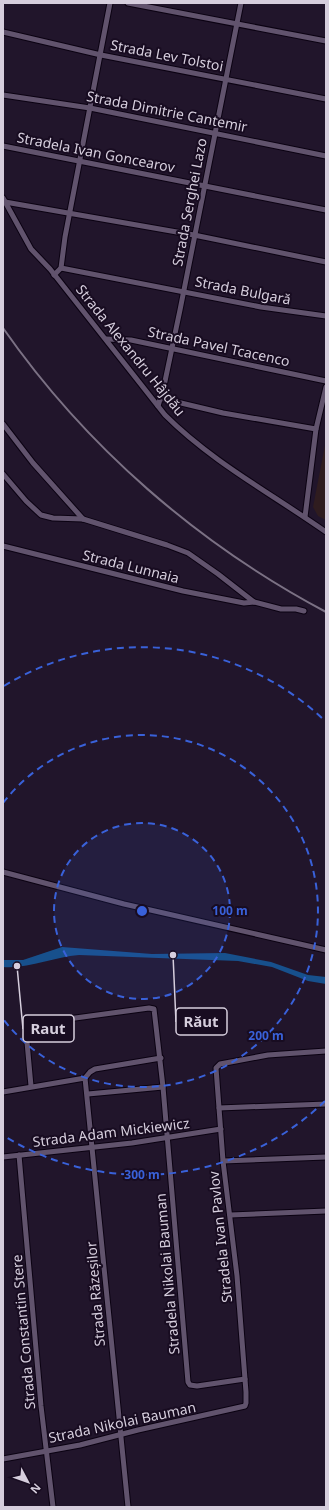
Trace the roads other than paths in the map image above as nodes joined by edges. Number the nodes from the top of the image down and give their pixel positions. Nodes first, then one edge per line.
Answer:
1 (110, 3) edge
2 (128, 3) edge
3 (241, 3) edge
4 (237, 23) junction
5 (3, 32) edge
6 (326, 41) edge
7 (101, 54) junction
8 (226, 78) junction
9 (3, 95) edge
10 (326, 99) edge
11 (90, 108) junction
12 (215, 133) junction
13 (3, 146) edge
14 (326, 156) edge
15 (79, 162) junction
16 (204, 185) junction
17 (4, 200) edge
18 (326, 210) edge
19 (70, 213) junction
20 (194, 235) junction
21 (326, 262) edge
22 (61, 268) junction
23 (54, 275) junction
24 (184, 291) junction
25 (326, 316) edge
26 (106, 339) junction
27 (172, 349) junction
28 (326, 381) edge
29 (326, 387) edge
30 (160, 398) junction
31 (158, 406) junction
32 (3, 424) edge
33 (316, 429) junction
34 (3, 474) edge
35 (305, 517) junction
36 (83, 519) junction
37 (326, 532) edge
38 (3, 546) edge
39 (254, 602) junction
40 (304, 611) dead end
41 (3, 872) edge
42 (326, 950) edge
43 (326, 1050) edge
44 (161, 1058) junction
45 (85, 1078) junction
46 (31, 1086) junction
47 (163, 1087) junction
48 (3, 1092) edge
49 (88, 1094) junction
50 (326, 1104) edge
51 (219, 1108) junction
52 (221, 1129) junction
53 (168, 1137) junction
54 (93, 1146) junction
55 (19, 1155) junction
56 (3, 1157) edge
57 (326, 1157) edge
58 (223, 1161) junction
59 (326, 1211) edge
60 (230, 1215) junction
61 (245, 1380) junction
62 (246, 1405) joint
63 (120, 1434) junction
64 (46, 1451) junction
65 (3, 1459) edge
66 (53, 1507) edge
67 (128, 1507) edge

1 - 7 street
2 - 4 street
3 - 4 street, Strada Serghei Lazo
4 - 6 street
4 - 8 street, Strada Serghei Lazo
5 - 7 street, Strada Lev Tolstoi
7 - 8 street, Strada Lev Tolstoi
7 - 11 street
8 - 10 street, Strada Lev Tolstoi
8 - 12 street, Strada Serghei Lazo
9 - 11 street, Strada Dimitrie Cantemir
11 - 12 street, Strada Dimitrie Cantemir
11 - 15 street
12 - 14 street, Strada Dimitrie Cantemir
12 - 16 street, Strada Serghei Lazo
13 - 15 street, Stradela Ivan Goncearov
15 - 16 street, Stradela Ivan Goncearov
15 - 19 street
16 - 18 street, Stradela Ivan Goncearov
16 - 20 street, Strada Serghei Lazo
17 - 19 street
17 - 23 street, Strada Alexandru Hâjdău
19 - 20 street
19 - 22 street
20 - 21 street
20 - 24 street, Strada Serghei Lazo
22 - 23 street
22 - 24 street, Strada Bulgară
23 - 26 street, Strada Alexandru Hâjdău
24 - 25 street, Strada Bulgară
24 - 27 street, Strada Serghei Lazo
26 - 27 street, Strada Pavel Tcacenco
26 - 31 street, Strada Alexandru Hâjdău
27 - 28 street, Strada Pavel Tcacenco
27 - 30 street, Strada Serghei Lazo
29 - 33 street
30 - 31 street, Strada Serghei Lazo
30 - 33 street
31 - 35 street, Strada Alexandru Hâjdău
32 - 36 street
33 - 35 street
34 - 36 street
35 - 37 street, Strada Alexandru Hâjdău
36 - 39 street
38 - 39 street, Strada Lunnaia
39 - 40 street
41 - 42 street
43 - 51 street, Stradela Ivan Pavlov
44 - 45 street
44 - 46 street, Stradela Nikolai Bauman
44 - 47 street, Stradela Nikolai Bauman
45 - 46 street
45 - 49 street, Strada Răzeșilor
46 - 48 street
47 - 49 street
47 - 53 street, Stradela Nikolai Bauman
49 - 54 street, Strada Răzeșilor
50 - 51 street
51 - 52 street, Stradela Ivan Pavlov
52 - 53 street, Strada Adam Mickiewicz
52 - 58 street, Stradela Ivan Pavlov
53 - 54 street, Strada Adam Mickiewicz
53 - 61 street, Stradela Nikolai Bauman
54 - 55 street, Strada Adam Mickiewicz
54 - 63 street, Strada Răzeșilor
55 - 56 street, Strada Adam Mickiewicz
55 - 64 street, Strada Constantin Stere
57 - 58 street
58 - 60 street, Stradela Ivan Pavlov
59 - 60 street
60 - 61 street, Stradela Ivan Pavlov
61 - 62 street, Stradela Ivan Pavlov
62 - 63 street, Strada Nikolai Bauman
63 - 64 street, Strada Nikolai Bauman
63 - 67 street, Strada Răzeșilor
64 - 65 street, Strada Nikolai Bauman
64 - 66 street, Strada Constantin Stere

